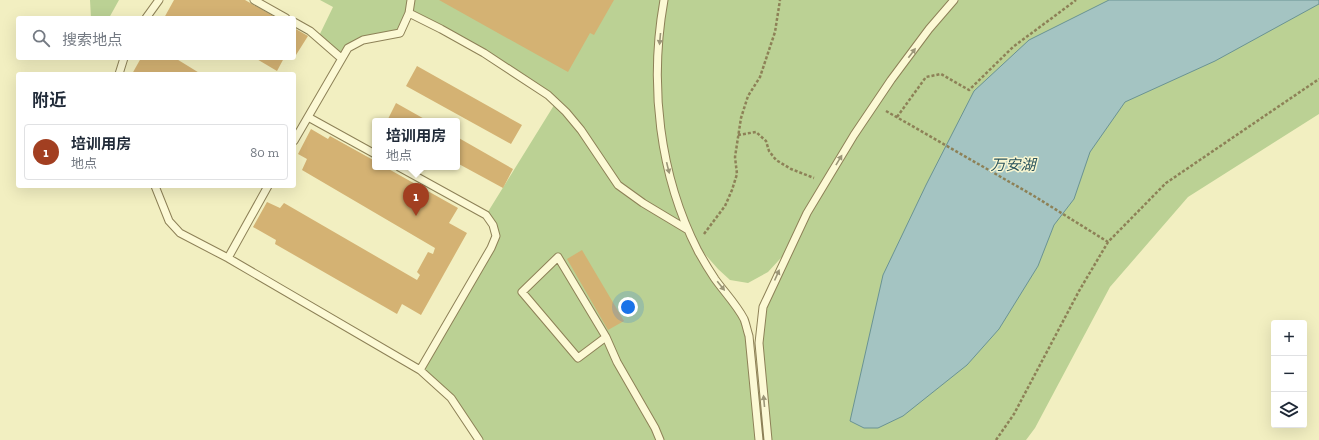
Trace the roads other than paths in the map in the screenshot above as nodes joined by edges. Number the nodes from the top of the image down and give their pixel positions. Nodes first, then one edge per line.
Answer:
1 (159, 0) edge
2 (254, 0) edge
3 (411, 0) edge
4 (664, 0) edge
5 (954, 0) edge
6 (409, 13) junction
7 (147, 16) edge
8 (282, 16) edge
9 (296, 23) edge
10 (341, 58) junction
11 (123, 60) edge
12 (119, 72) edge
13 (308, 117) junction
14 (296, 138) edge
15 (372, 152) edge
16 (404, 170) edge
17 (156, 188) edge
18 (267, 188) edge
19 (688, 230) junction
20 (228, 258) junction
21 (606, 337) junction
22 (420, 370) junction
23 (480, 440) edge
24 (660, 440) edge
25 (759, 440) edge
26 (768, 440) edge

1 - 7 lane
2 - 8 lane
3 - 6 lane
4 -> 19 lane
26 -> 5 lane
6 - 10 lane
6 - 19 lane
9 - 10 lane
10 - 13 lane
11 - 12 lane
13 - 14 lane
13 - 15 lane
16 - 22 lane
17 - 20 lane
18 - 20 lane
19 -> 25 lane
20 - 22 lane
21 - 21 lane
21 - 24 lane
22 - 23 lane

